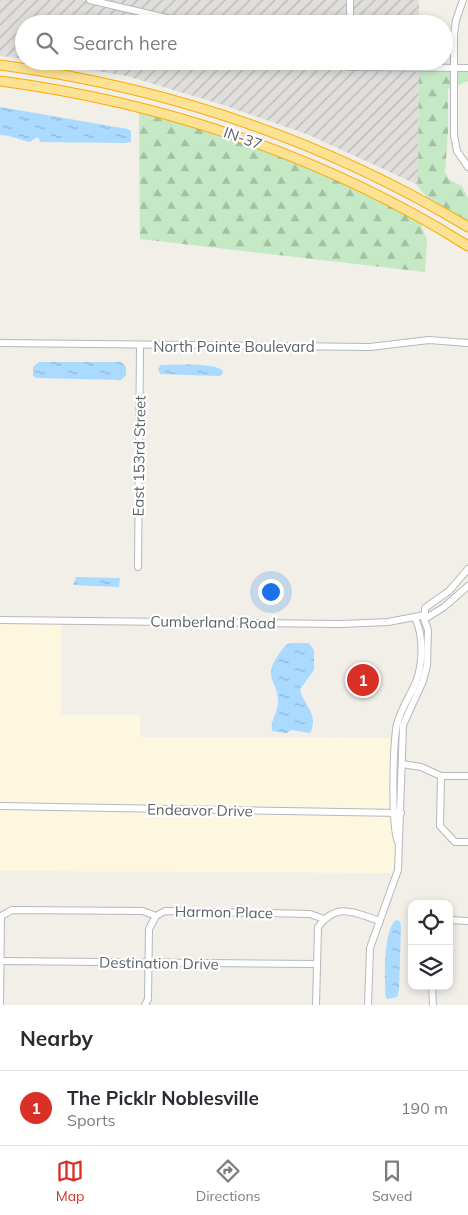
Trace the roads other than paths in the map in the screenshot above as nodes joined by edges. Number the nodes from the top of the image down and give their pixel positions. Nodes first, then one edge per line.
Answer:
1 (90, 0) edge
2 (350, 0) edge
3 (463, 0) edge
4 (154, 15) edge
5 (350, 15) edge
6 (0, 66) edge
7 (15, 68) edge
8 (454, 68) junction
9 (468, 68) edge
10 (26, 70) edge
11 (0, 81) edge
12 (468, 166) edge
13 (468, 227) edge
14 (468, 246) edge
15 (0, 343) edge
16 (468, 343) edge
17 (140, 346) junction
18 (138, 567) dead end
19 (468, 569) edge
20 (468, 586) edge
21 (424, 615) junction
22 (416, 618) junction
23 (0, 620) edge
24 (402, 764) junction
25 (441, 776) junction
26 (468, 776) edge
27 (0, 806) edge
28 (398, 813) junction
29 (468, 842) edge
30 (156, 916) junction
31 (324, 919) junction
32 (453, 920) edge
33 (380, 921) junction
34 (468, 921) edge
35 (1, 961) edge
36 (148, 963) junction
37 (316, 964) junction
38 (432, 990) edge
39 (0, 1005) edge
40 (145, 1005) edge
41 (316, 1005) edge
42 (368, 1005) edge
43 (433, 1005) edge

1 - 4 street
2 - 5 street
3 - 8 street
6 - 7 highway, IN-37
8 - 9 street
8 - 12 street
10 - 13 highway, IN-37
11 - 14 highway, IN-37
15 - 17 street, North Pointe Boulevard
16 - 17 street, North Pointe Boulevard
17 - 18 street, East 153rd Street
19 - 21 street
20 - 21 street, Cumberland Road
21 - 22 street, Cumberland Road
21 - 24 street
22 - 23 street, Cumberland Road
22 - 28 street
24 - 25 street
24 - 28 street
25 - 26 street
25 - 29 street
27 - 28 street, Endeavor Drive
28 - 33 street
30 - 31 street, Harmon Place
30 - 35 street, Harmon Place
30 - 36 street
31 - 33 street
31 - 37 street
32 - 34 street
33 - 42 street
35 - 36 street, Destination Drive
35 - 39 street
36 - 37 street, Destination Drive
36 - 40 street
37 - 41 street
38 - 43 street

